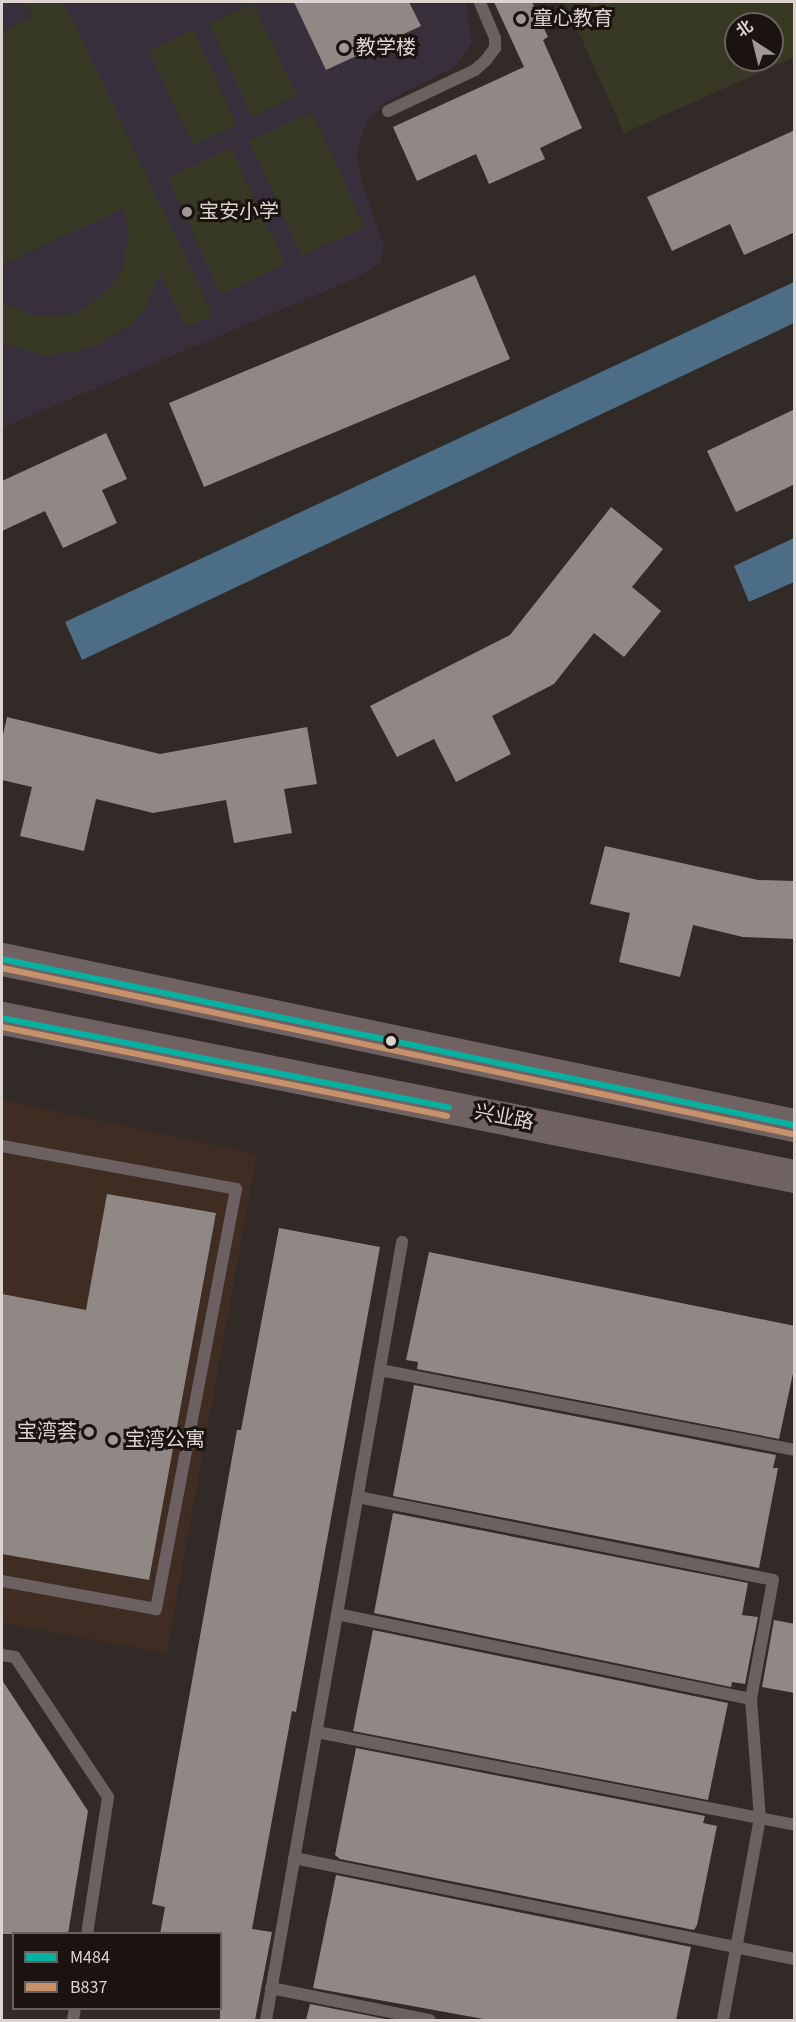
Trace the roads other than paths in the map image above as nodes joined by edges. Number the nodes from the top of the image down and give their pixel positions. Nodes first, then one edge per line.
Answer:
1 (480, 2) edge
2 (388, 111) dead end
3 (2, 959) edge
4 (2, 1018) edge
5 (745, 1114) junction
6 (795, 1125) edge
7 (2, 1146) edge
8 (735, 1164) junction
9 (795, 1176) edge
10 (402, 1242) dead end
11 (380, 1370) junction
12 (795, 1450) edge
13 (358, 1497) junction
14 (2, 1581) edge
15 (337, 1614) junction
16 (2, 1655) edge
17 (751, 1699) junction
18 (317, 1732) junction
19 (760, 1818) junction
20 (795, 1825) edge
21 (294, 1858) junction
22 (87, 1932) edge
23 (736, 1947) junction
24 (795, 1959) edge
25 (271, 1988) junction
26 (266, 2020) edge
27 (430, 2020) edge
28 (723, 2020) edge

1 - 2 lane
3 - 5 main road
4 - 8 main road, 兴业路
5 - 6 main road
5 - 8 main road
7 - 14 lane
8 - 9 main road, 兴业路
10 - 11 lane
11 - 12 lane
11 - 13 lane
13 - 15 lane
13 - 17 lane
15 - 17 lane
15 - 18 lane
16 - 22 lane
17 - 19 lane
18 - 19 lane
18 - 21 lane
19 - 20 lane
19 - 23 lane
21 - 23 lane
21 - 25 lane
23 - 24 lane
23 - 28 lane
25 - 26 lane
25 - 27 lane

